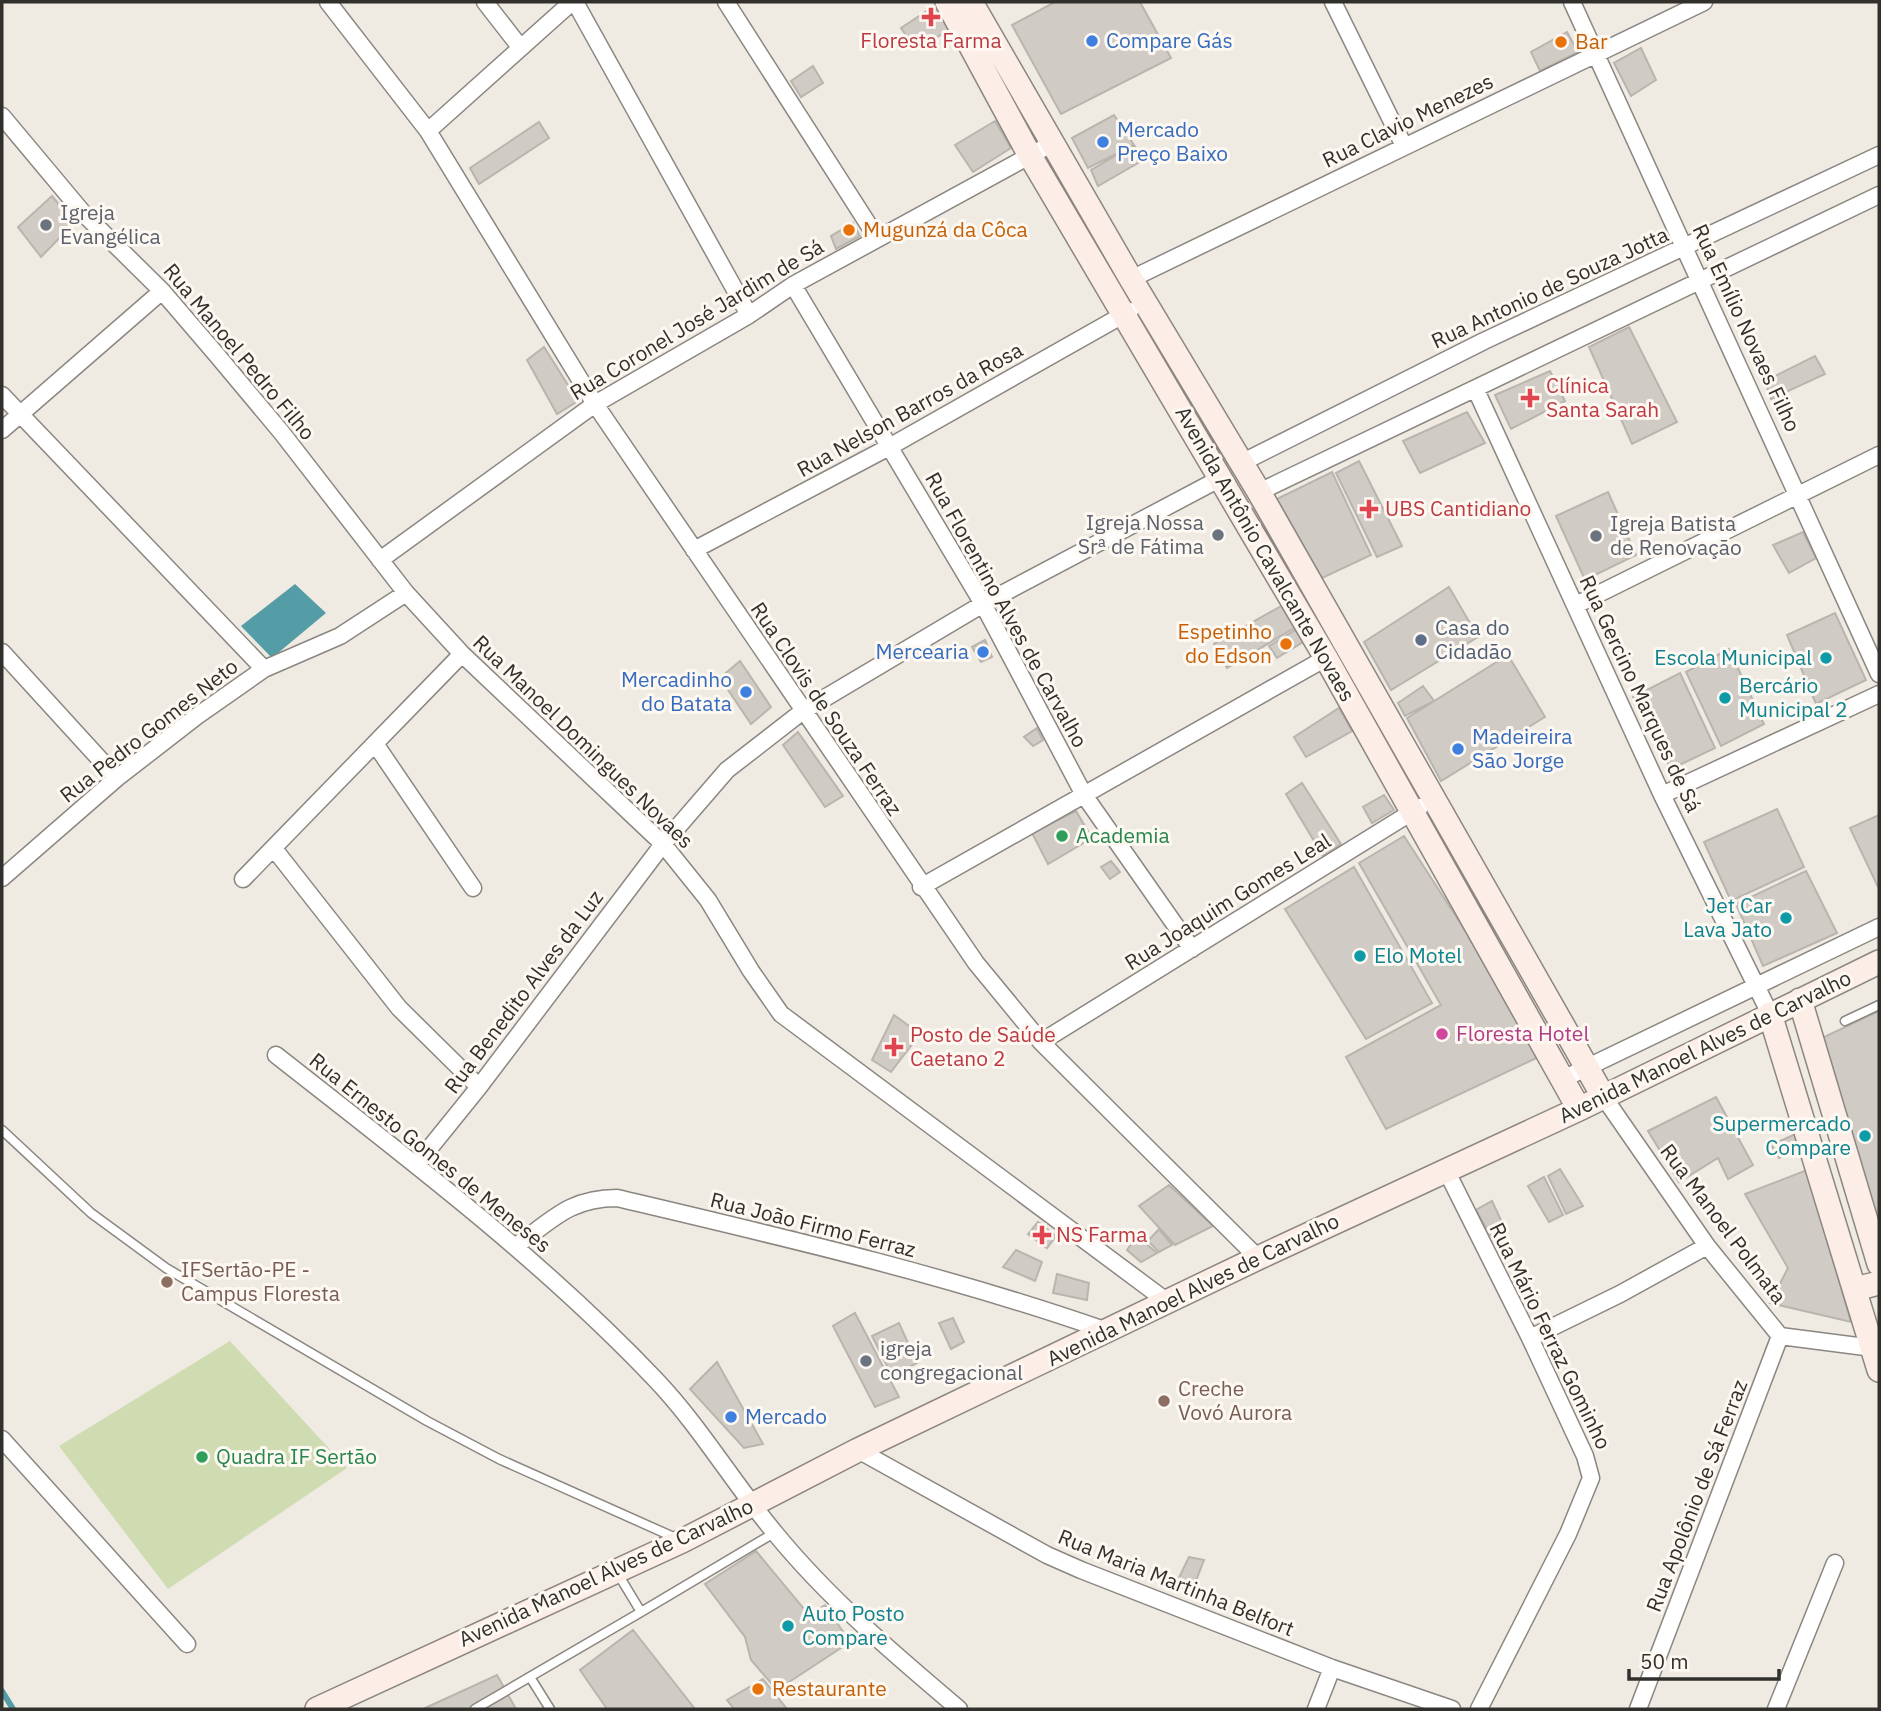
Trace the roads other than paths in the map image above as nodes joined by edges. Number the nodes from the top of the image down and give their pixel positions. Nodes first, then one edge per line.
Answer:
1 (328, 2) edge
2 (485, 2) edge
3 (574, 2) edge
4 (726, 2) edge
5 (947, 2) edge
6 (971, 2) edge
7 (1333, 2) edge
8 (1572, 2) edge
9 (1704, 2) edge
10 (520, 47) junction
11 (1597, 52) junction
12 (2, 117) edge
13 (428, 131) junction
14 (1053, 143) junction
15 (1404, 146) junction
16 (1029, 154) junction
17 (1879, 155) edge
18 (1879, 195) edge
19 (877, 238) junction
20 (1686, 248) junction
21 (1131, 279) junction
22 (1700, 281) junction
23 (793, 285) junction
24 (162, 291) junction
25 (1135, 308) junction
26 (749, 315) junction
27 (1476, 390) junction
28 (2, 395) edge
29 (595, 404) junction
30 (20, 415) junction
31 (2, 430) edge
32 (891, 446) junction
33 (1879, 455) edge
34 (1241, 463) junction
35 (1222, 478) junction
36 (1259, 492) junction
37 (1798, 493) junction
38 (694, 550) junction
39 (380, 560) junction
40 (406, 593) junction
41 (983, 604) junction
42 (1576, 605) junction
43 (2, 652) edge
44 (462, 654) junction
45 (1326, 658) junction
46 (264, 669) junction
47 (1879, 674) edge
48 (1879, 694) edge
49 (1376, 695) junction
50 (1352, 705) junction
51 (803, 711) junction
52 (376, 744) junction
53 (117, 778) junction
54 (1084, 795) junction
55 (1662, 795) junction
56 (1436, 797) junction
57 (1411, 813) junction
58 (663, 844) junction
59 (275, 849) junction
60 (2, 878) edge
61 (243, 879) dead end
62 (921, 887) junction
63 (473, 888) dead end
64 (1879, 927) edge
65 (1192, 949) junction
66 (1879, 962) edge
67 (1757, 986) junction
68 (1800, 1000) junction
69 (1879, 1005) edge
70 (1770, 1014) junction
71 (1845, 1021) dead end
72 (1041, 1042) junction
73 (276, 1055) dead end
74 (1585, 1067) junction
75 (1563, 1079) junction
76 (479, 1087) junction
77 (1603, 1096) junction
78 (1579, 1109) junction
79 (2, 1130) edge
80 (416, 1165) junction
81 (1446, 1170) junction
82 (516, 1246) junction
83 (1707, 1246) junction
84 (1258, 1258) junction
85 (1879, 1264) edge
86 (1879, 1283) edge
87 (1855, 1289) junction
88 (1169, 1303) junction
89 (1107, 1331) junction
90 (1780, 1336) junction
91 (1530, 1338) junction
92 (1876, 1359) edge
93 (2, 1439) edge
94 (858, 1450) junction
95 (753, 1503) junction
96 (774, 1533) junction
97 (682, 1541) junction
98 (1835, 1563) dead end
99 (616, 1571) junction
100 (641, 1612) junction
101 (187, 1644) dead end
102 (1332, 1668) junction
103 (530, 1677) junction
104 (317, 1709) edge
105 (475, 1709) edge
106 (550, 1709) edge
107 (959, 1709) edge
108 (1316, 1709) edge
109 (1452, 1709) edge
110 (1479, 1709) edge
111 (1638, 1709) edge
112 (1776, 1709) edge

1 - 13 street, Rua Clovis de Souza Ferraz
2 - 10 street
3 - 10 street
3 - 26 street
4 - 19 street
5 - 16 street, Avenida Antônio Cavalcante Novaes
6 - 14 street
7 - 15 street
8 - 11 street, Rua Emílio Novaes Filho
9 - 11 street, Rua Clavio Menezes
10 - 13 street
11 - 15 street, Rua Clavio Menezes
11 - 20 street, Rua Emílio Novaes Filho
12 - 24 street, Rua Manoel Pedro Filho
13 - 29 street, Rua Clovis de Souza Ferraz
14 - 16 street, Rua Coronel José Jardim de Sá
14 - 21 street
15 - 21 street, Rua Clavio Menezes
16 - 19 street, Rua Coronel José Jardim de Sá
16 - 25 street, Avenida Antônio Cavalcante Novaes
17 - 20 street, Rua Antonio de Souza Jotta
18 - 22 street
19 - 23 street, Rua Coronel José Jardim de Sá
20 - 22 street, Rua Emílio Novaes Filho
20 - 34 street, Rua Antonio de Souza Jotta
21 - 25 street
22 - 27 street
22 - 37 street, Rua Emílio Novaes Filho
23 - 26 street, Rua Coronel José Jardim de Sá
23 - 32 street, Rua Florentino Alves de Carvalho
24 - 30 street
24 - 39 street, Rua Manoel Pedro Filho
25 - 32 street, Rua Nelson Barros da Rosa
25 - 34 street
25 - 35 street, Avenida Antônio Cavalcante Novaes
26 - 29 street, Rua Coronel José Jardim de Sá
27 - 36 street
27 - 42 street, Rua Gercino Marques de Sá
28 - 30 street
29 - 38 street, Rua Clovis de Souza Ferraz
29 - 39 street, Rua Coronel José Jardim de Sá
30 - 31 street
30 - 46 street
32 - 38 street, Rua Nelson Barros da Rosa
32 - 41 street, Rua Florentino Alves de Carvalho
33 - 37 street
34 - 36 street
35 - 41 street, Rua Benedito Alves da Luz
35 - 45 street, Avenida Antônio Cavalcante Novaes
36 - 49 street
37 - 42 street
37 - 47 street, Rua Emílio Novaes Filho
38 - 51 street, Rua Clovis de Souza Ferraz
39 - 40 street, Rua Manoel Domingues Novaes
40 - 44 street, Rua Manoel Domingues Novaes
40 - 46 street, Rua Pedro Gomes Neto
41 - 51 street, Rua Benedito Alves da Luz
41 - 54 street, Rua Florentino Alves de Carvalho
42 - 55 street, Rua Gercino Marques de Sá
43 - 53 street
44 - 52 street
44 - 58 street, Rua Manoel Domingues Novaes
45 - 50 street, Avenida Antônio Cavalcante Novaes
45 - 54 street
46 - 53 street, Rua Pedro Gomes Neto
48 - 55 street
49 - 50 street
49 - 56 street
50 - 57 street, Avenida Antônio Cavalcante Novaes
51 - 58 street, Rua Benedito Alves da Luz
51 - 62 street, Rua Clovis de Souza Ferraz
52 - 59 street
52 - 63 street
53 - 60 street, Rua Pedro Gomes Neto
54 - 62 street
54 - 65 street, Rua Florentino Alves de Carvalho
55 - 67 street, Rua Gercino Marques de Sá
56 - 57 street, Rua Joaquim Gomes Leal
56 - 74 street
57 - 65 street, Rua Joaquim Gomes Leal
57 - 75 street, Avenida Antônio Cavalcante Novaes
58 - 76 street, Rua Benedito Alves da Luz
58 - 88 street, Rua Manoel Domingues Novaes
59 - 61 street
59 - 76 street
62 - 72 street, Rua Clovis de Souza Ferraz
64 - 67 street, Avenida Manoel Alves de Carvalho
65 - 72 street, Rua Joaquim Gomes Leal
66 - 68 street, Avenida Manoel Alves de Carvalho
67 - 70 street, Rua Gercino Marques de Sá
67 - 74 street, Avenida Manoel Alves de Carvalho
68 - 70 street, Avenida Manoel Alves de Carvalho
68 - 85 street
69 - 71 lane
70 - 77 street, Avenida Manoel Alves de Carvalho
70 - 87 street
72 - 84 street, Rua Clovis de Souza Ferraz
73 - 80 street, Rua Ernesto Gomes de Meneses
74 - 75 street, Avenida Manoel Alves de Carvalho
74 - 77 street
75 - 78 street, Avenida Antônio Cavalcante Novaes
76 - 80 street, Rua Benedito Alves da Luz
77 - 78 street, Avenida Manoel Alves de Carvalho
77 - 83 street, Rua Manoel Polmata
78 - 81 street, Avenida Manoel Alves de Carvalho
79 - 97 lane
80 - 82 street, Rua Ernesto Gomes de Meneses
81 - 84 street, Avenida Manoel Alves de Carvalho
81 - 91 street, Rua Mário Ferraz Gominho
82 - 89 street, Rua João Firmo Ferraz
82 - 95 street, Rua Ernesto Gomes de Meneses
83 - 90 street, Rua Manoel Polmata
83 - 91 street
84 - 88 street, Avenida Manoel Alves de Carvalho
86 - 87 street
87 - 92 street
88 - 89 street, Avenida Manoel Alves de Carvalho
89 - 94 street, Avenida Manoel Alves de Carvalho
90 - 92 street, Rua Manoel Polmata
90 - 111 street, Rua Apolônio de Sá Ferraz
91 - 110 street, Rua Mário Ferraz Gominho
93 - 101 street
94 - 95 street, Avenida Manoel Alves de Carvalho
94 - 102 street, Rua Maria Martinha Belfort
95 - 96 street, Rua Ernesto Gomes de Meneses
95 - 97 street, Avenida Manoel Alves de Carvalho
96 - 100 lane
96 - 107 street, Rua Ernesto Gomes de Meneses
97 - 99 street, Avenida Manoel Alves de Carvalho
98 - 112 street
99 - 100 lane
99 - 104 street, Avenida Manoel Alves de Carvalho
100 - 103 lane
102 - 108 street
102 - 109 street, Rua Maria Martinha Belfort
103 - 105 lane
103 - 106 lane

